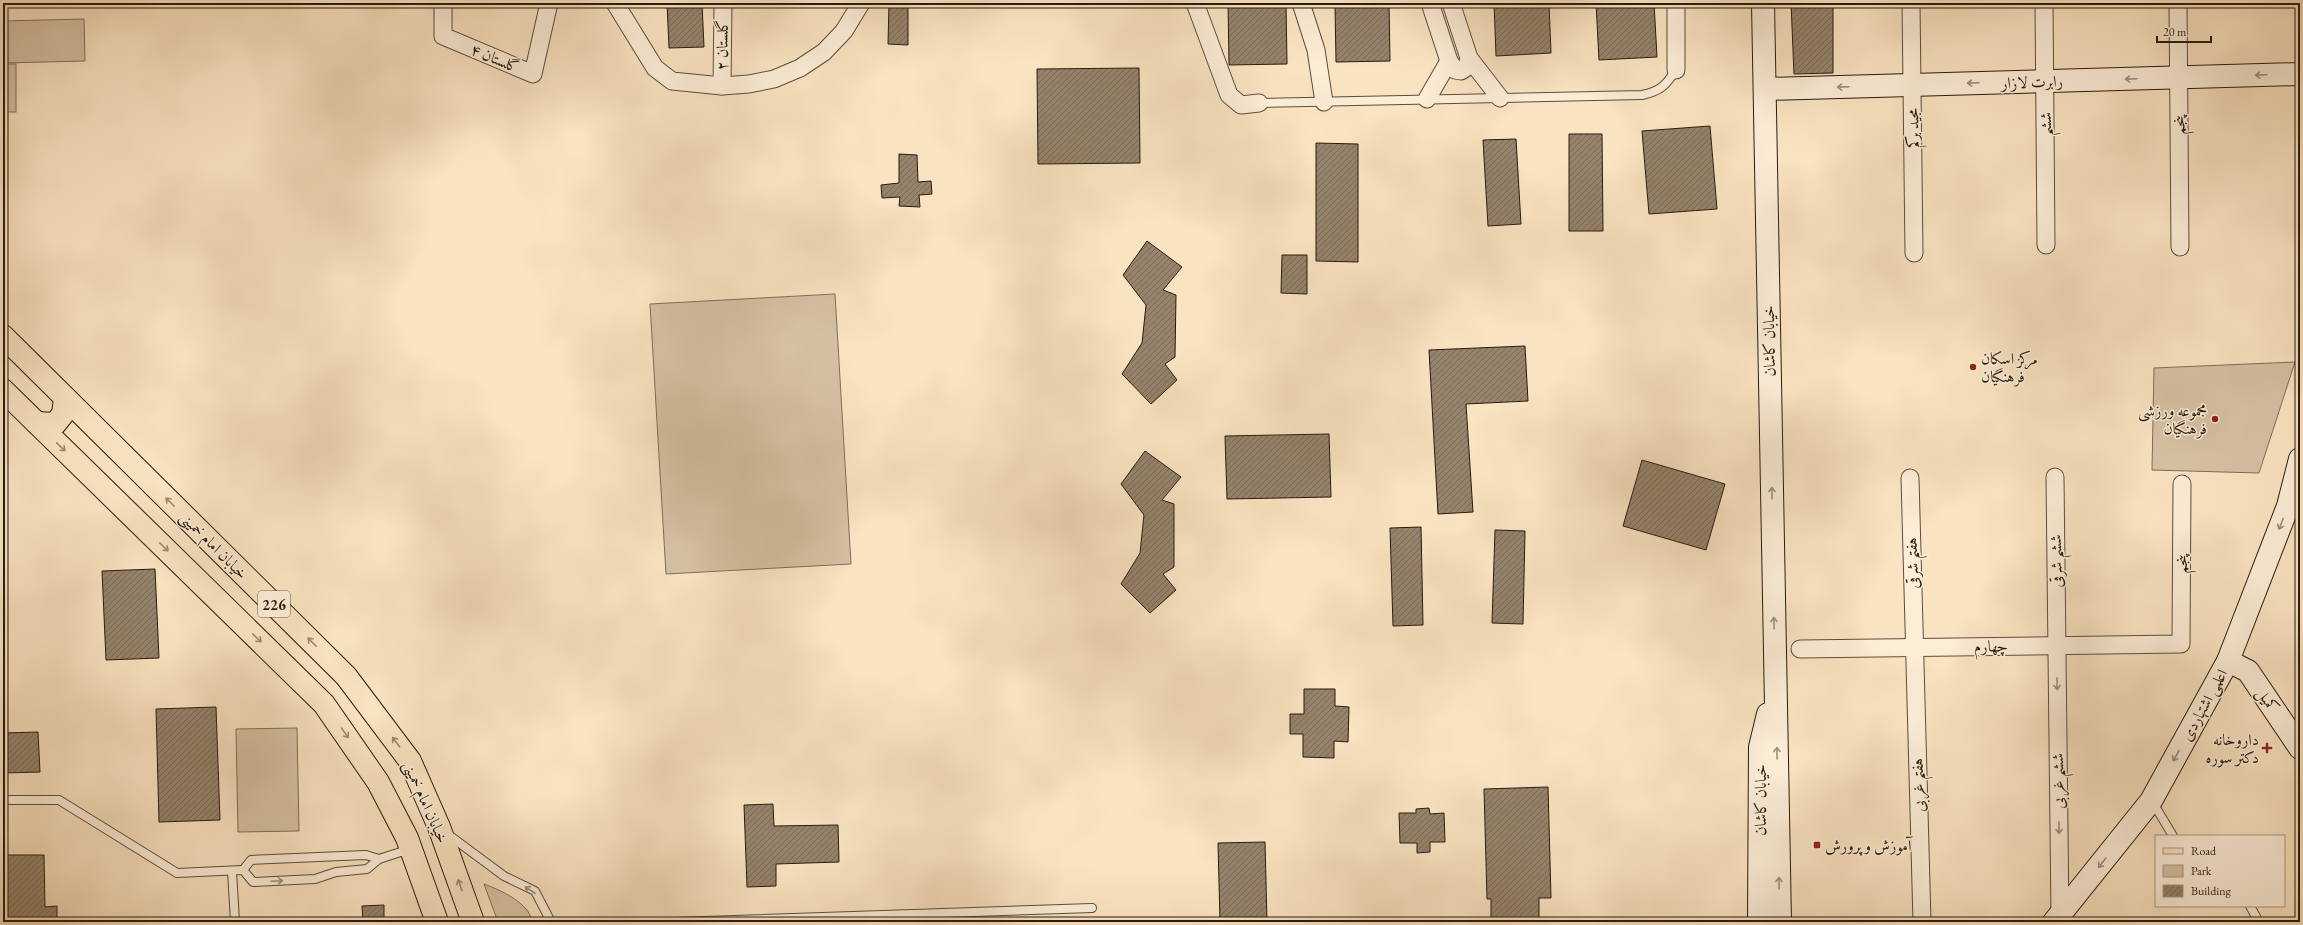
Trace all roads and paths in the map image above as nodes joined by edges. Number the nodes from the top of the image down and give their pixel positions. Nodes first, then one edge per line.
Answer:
1 (443, 3) edge
2 (548, 3) edge
3 (616, 3) edge
4 (723, 3) edge
5 (862, 3) edge
6 (1195, 3) edge
7 (1301, 3) edge
8 (1430, 3) edge
9 (1452, 3) edge
10 (1676, 3) edge
11 (1763, 3) edge
12 (1911, 3) edge
13 (2044, 3) edge
14 (2178, 3) edge
15 (1469, 58) junction
16 (1449, 61) junction
17 (1676, 70) joint
18 (2300, 74) edge
19 (2179, 77) junction
20 (2044, 81) junction
21 (1912, 85) junction
22 (722, 86) junction
23 (1765, 89) junction
24 (1500, 98) junction
25 (1427, 100) junction
26 (1324, 102) junction
27 (1259, 103) joint
28 (2046, 245) dead end
29 (2180, 247) dead end
30 (1914, 253) dead end
31 (3, 336) edge
32 (3, 390) edge
33 (66, 398) junction
34 (37, 423) junction
35 (2300, 459) edge
36 (2055, 477) dead end
37 (1910, 478) dead end
38 (2182, 484) dead end
39 (2181, 644) joint
40 (2057, 645) junction
41 (1914, 647) junction
42 (1800, 649) dead end
43 (2228, 661) junction
44 (1775, 679) junction
45 (2300, 748) edge
46 (3, 800) edge
47 (2152, 801) junction
48 (439, 827) junction
49 (2172, 835) edge
50 (409, 844) junction
51 (335, 857) junction
52 (379, 859) junction
53 (243, 870) junction
54 (232, 871) junction
55 (336, 872) junction
56 (2251, 907) edge
57 (1092, 908) dead end
58 (2057, 920) edge
59 (235, 922) edge
60 (437, 922) edge
61 (473, 922) edge
62 (551, 922) edge
63 (675, 922) edge
64 (1759, 922) edge
65 (1780, 922) edge
66 (1922, 922) edge
67 (2259, 922) edge

1 - 2 street, گلستان ۴
3 - 22 street
4 - 22 street, گلستان ۲
5 - 22 street
6 - 27 street
7 - 26 street
8 - 16 street
9 - 15 street
10 - 17 street
11 - 23 street, خیابان کاشان
12 - 21 street, مجید برکم
13 - 20 street, ششم
14 - 19 street, پنجم
15 - 16 street
15 - 24 street
16 - 25 street
17 - 24 lane
18 -> 19 street, رابرت لازار
19 -> 20 street, رابرت لازار
19 - 29 street, پنجم
20 -> 21 street, رابرت لازار
20 - 28 street, ششم
21 -> 23 street, رابرت لازار
21 - 30 street, مجید برکم
44 -> 23 street, خیابان کاشان
24 - 25 lane
25 - 26 lane
26 - 27 lane
31 - 33 main road, خیابان امام خمینی / 226
32 - 34 main road, خیابان امام خمینی / 226
33 - 34 main road
48 -> 33 main road, خیابان امام خمینی / 226
34 -> 50 main road, خیابان امام خمینی / 226
35 -> 43 street, اعلمی اشتهاردی
36 - 40 street, ششم شرقی
37 - 41 street, هفتم شرقی
38 - 39 street, پنجم
39 - 40 street, چهارم
40 - 41 street, چهارم
40 -> 58 street, ششم غربی
41 - 42 street, چهارم
41 - 66 street, هفتم غربی
43 - 45 street, کمیل
43 -> 47 street, اعلمی اشتهاردی
44 - 64 street, خیابان کاشان
65 -> 44 street, خیابان کاشان
46 - 54 lane
47 - 49 lane
47 -> 58 street, اعلمی اشتهاردی
48 - 50 main road
61 -> 48 main road, خیابان امام خمینی / 226
62 -> 48 lane
50 - 52 lane
50 - 60 main road, خیابان امام خمینی / 226
51 - 52 lane
51 - 53 lane
51 - 55 lane
52 - 55 lane
53 - 54 lane
53 -> 55 lane
54 - 59 lane
56 - 67 lane
57 - 63 lane

